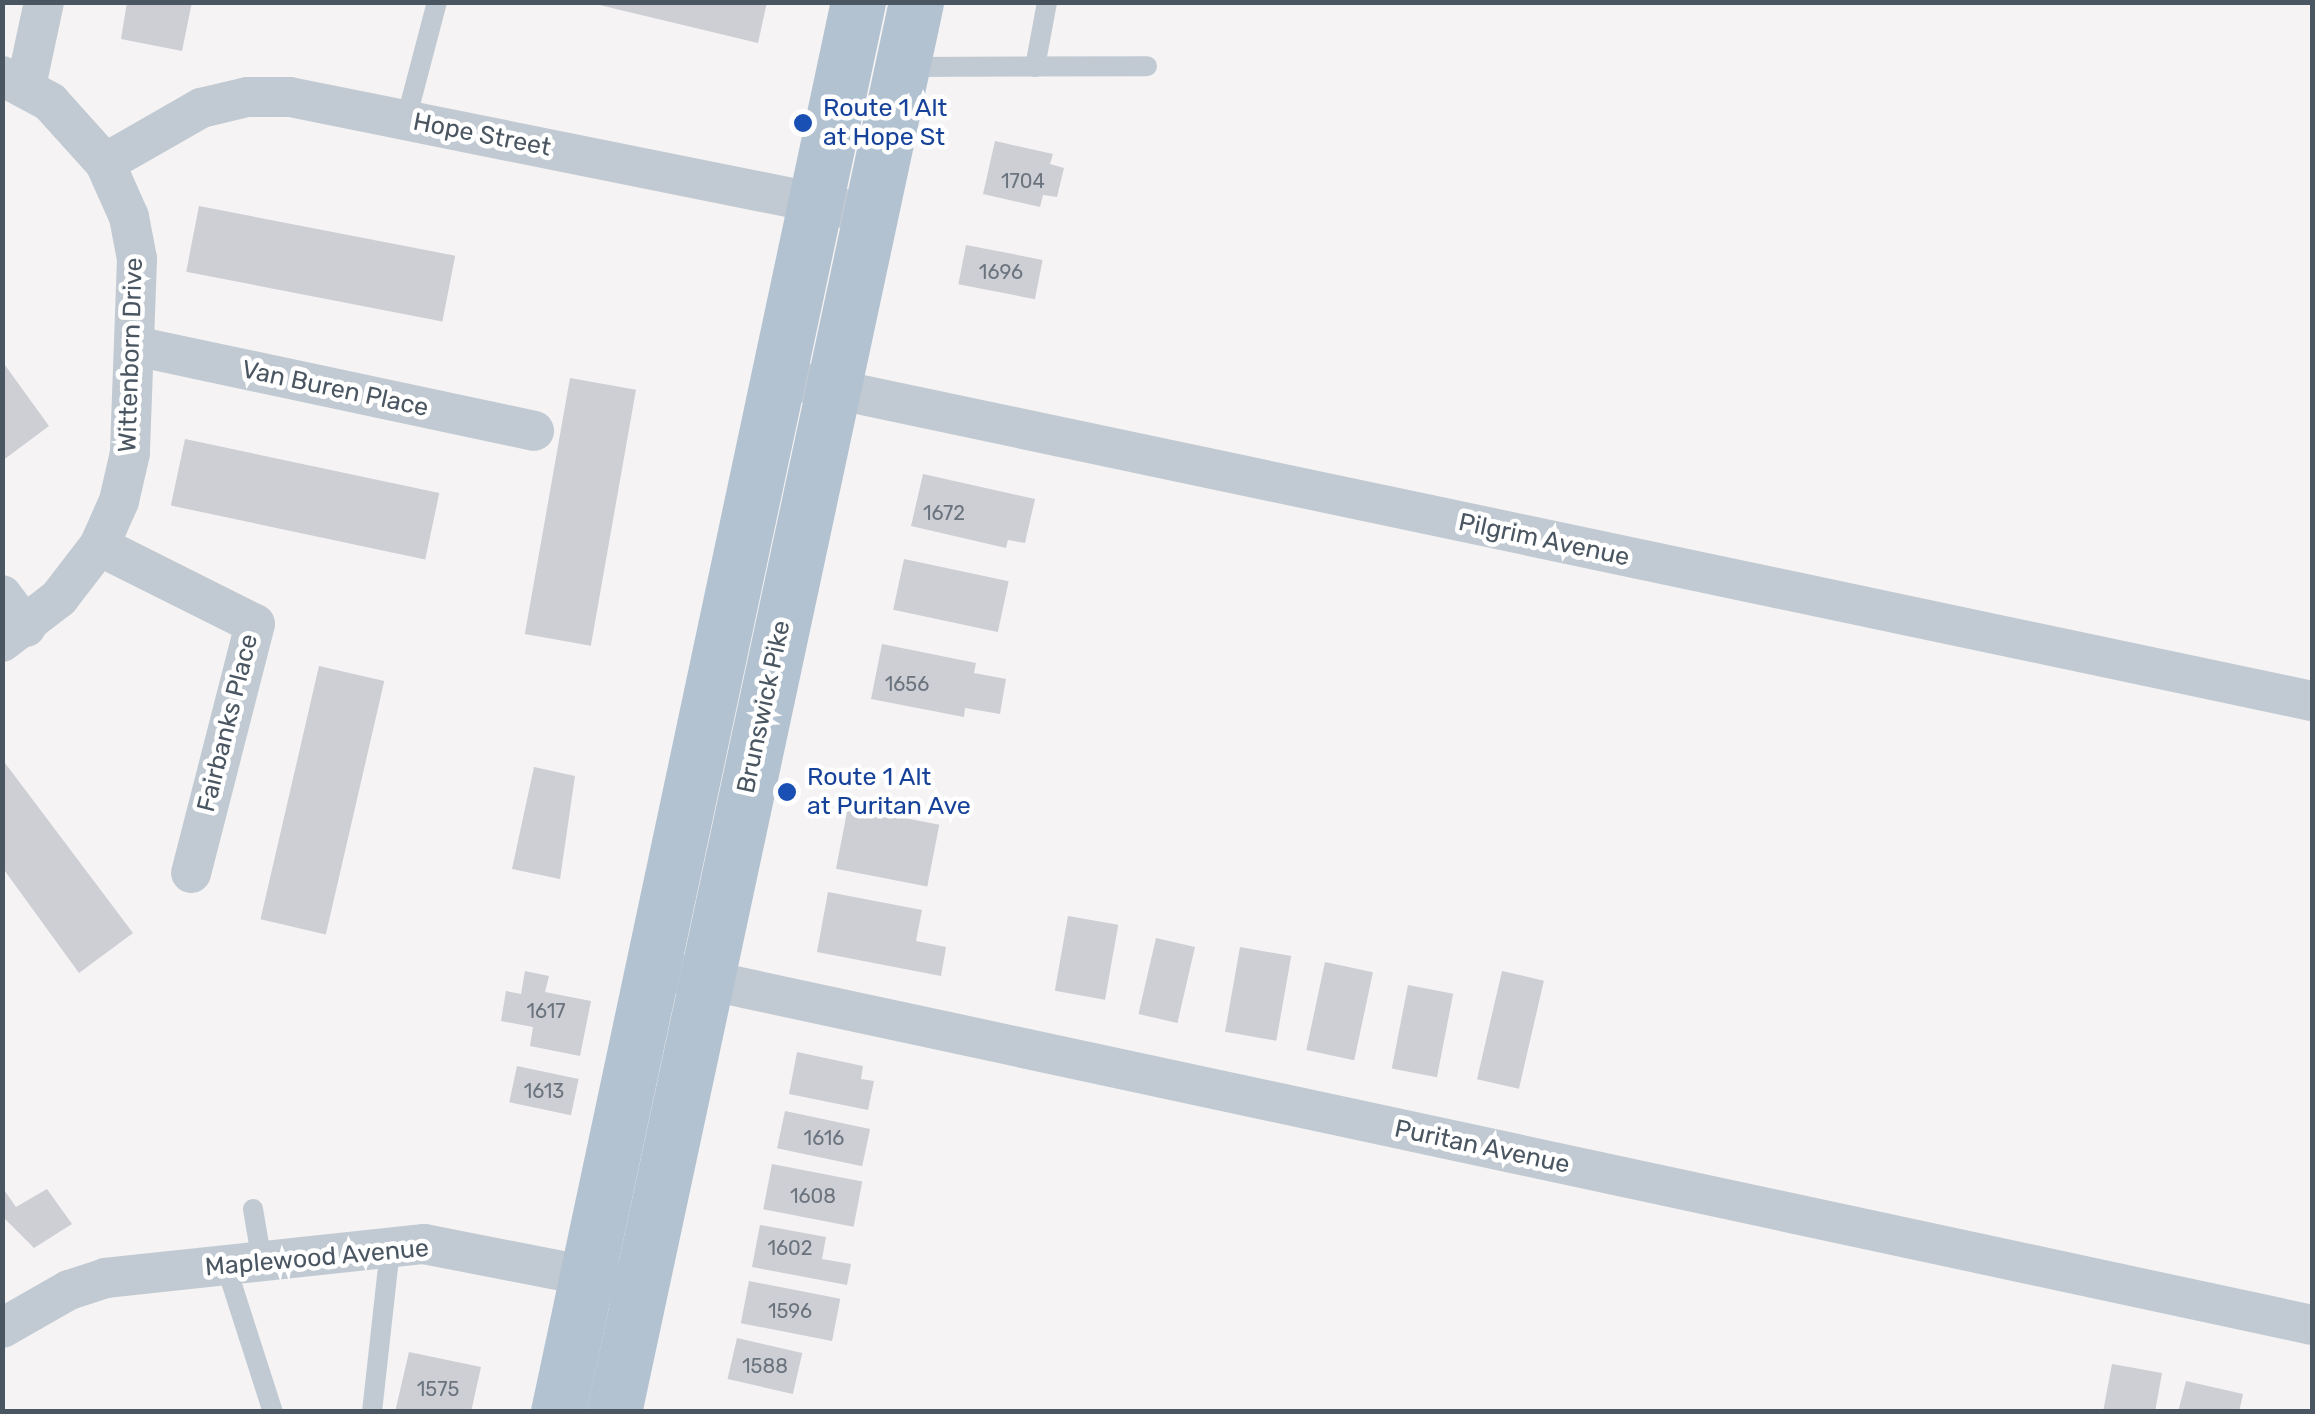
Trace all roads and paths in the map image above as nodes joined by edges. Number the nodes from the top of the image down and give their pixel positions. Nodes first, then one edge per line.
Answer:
1 (44, 2) edge
2 (436, 2) edge
3 (858, 2) edge
4 (916, 2) edge
5 (1046, 2) edge
6 (1146, 66) dead end
7 (902, 67) junction
8 (1035, 68) junction
9 (14, 81) edge
10 (406, 120) junction
11 (105, 164) junction
12 (814, 202) junction
13 (870, 214) junction
14 (135, 346) junction
15 (776, 378) junction
16 (832, 391) junction
17 (534, 432) dead end
18 (99, 546) junction
19 (10, 621) edge
20 (2312, 701) edge
21 (191, 872) dead end
22 (652, 966) junction
23 (704, 981) junction
24 (253, 1209) dead end
25 (390, 1248) junction
26 (244, 1264) junction
27 (586, 1275) junction
28 (640, 1288) junction
29 (2312, 1325) edge
30 (2, 1328) edge
31 (273, 1412) edge
32 (372, 1412) edge
33 (558, 1412) edge
34 (614, 1412) edge

1 - 9 street
2 - 10 lane
3 - 12 main road
4 - 7 main road, Brunswick Pike
5 - 8 lane
6 - 8 lane
7 - 8 lane
7 - 13 main road, Brunswick Pike
9 - 11 street, Wittenborn Drive
10 - 11 street, Hope Street
10 - 12 street, Hope Street
11 - 14 street, Wittenborn Drive
12 - 13 street, Hope Street
12 - 15 main road
13 - 16 main road, Brunswick Pike
14 - 17 street, Van Buren Place
14 - 18 street, Wittenborn Drive
15 - 16 street, Pilgrim Avenue
15 - 22 main road
16 - 20 street, Pilgrim Avenue
16 - 23 main road, Brunswick Pike
18 - 19 street, Wittenborn Drive
18 - 21 street, Fairbanks Place
22 - 23 street, Puritan Avenue
22 - 27 main road
23 - 28 main road, Brunswick Pike
23 - 29 street, Puritan Avenue
24 - 26 lane
25 - 26 street, Maplewood Avenue
25 - 27 street, Maplewood Avenue
25 - 32 lane
26 - 30 street, Maplewood Avenue
26 - 31 lane
27 - 28 street, Maplewood Avenue
27 - 33 main road
28 - 34 main road, Brunswick Pike

